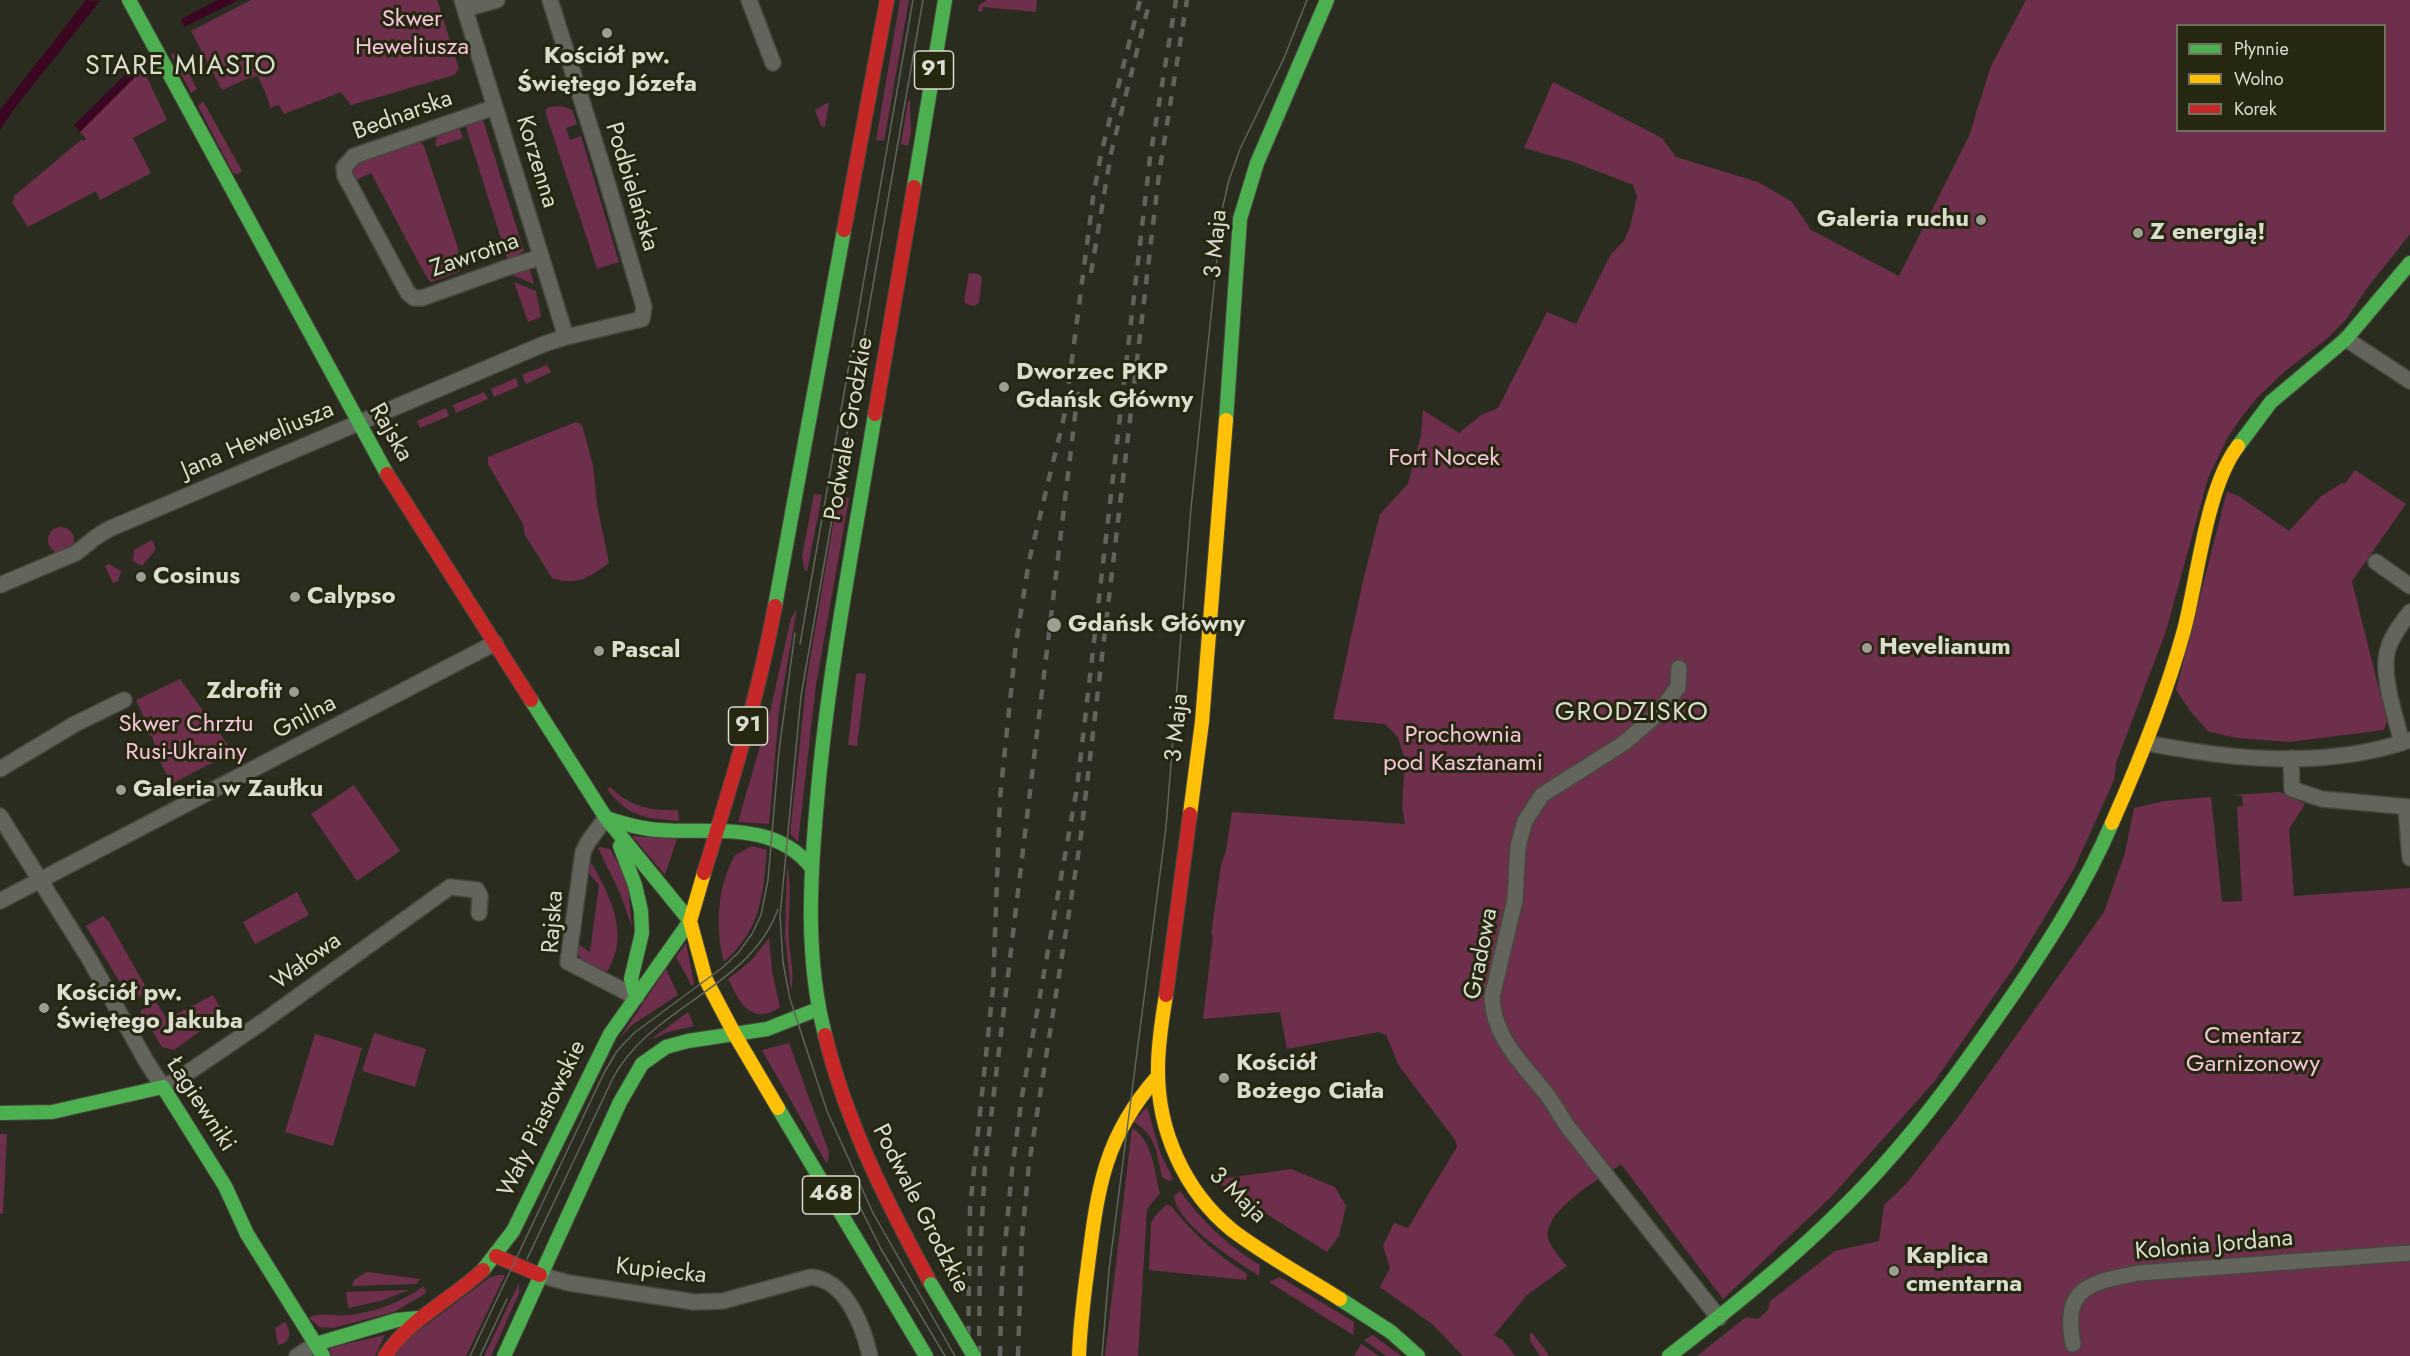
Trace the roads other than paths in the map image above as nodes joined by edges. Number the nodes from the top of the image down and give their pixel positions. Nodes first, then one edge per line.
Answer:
1 (129, 0) edge
2 (497, 0) edge
3 (550, 0) edge
4 (749, 0) edge
5 (887, 0) edge
6 (945, 0) edge
7 (1327, 0) edge
8 (464, 4) edge
9 (773, 63) dead end
10 (495, 107) junction
11 (348, 181) joint
12 (541, 257) junction
13 (2410, 263) edge
14 (642, 319) joint
15 (566, 337) junction
16 (2346, 339) junction
17 (2410, 381) edge
18 (357, 423) junction
19 (2376, 562) dead end
20 (0, 585) edge
21 (2410, 586) edge
22 (2410, 612) edge
23 (495, 643) junction
24 (1679, 668) dead end
25 (124, 700) dead end
26 (2406, 741) edge
27 (2147, 743) junction
28 (2291, 758) junction
29 (0, 769) edge
30 (2408, 808) edge
31 (0, 816) edge
32 (606, 818) junction
33 (716, 831) junction
34 (2410, 858) edge
35 (811, 867) junction
36 (40, 881) junction
37 (0, 902) edge
38 (479, 913) dead end
39 (690, 921) junction
40 (636, 997) junction
41 (818, 1009) junction
42 (735, 1035) junction
43 (1158, 1076) junction
44 (163, 1087) junction
45 (0, 1113) edge
46 (2410, 1253) edge
47 (496, 1256) junction
48 (540, 1275) junction
49 (418, 1318) junction
50 (1719, 1318) junction
51 (2073, 1344) dead end
52 (320, 1350) edge
53 (297, 1356) edge
54 (385, 1356) edge
55 (504, 1356) edge
56 (870, 1356) edge
57 (926, 1356) edge
58 (974, 1356) edge
59 (1079, 1356) edge
60 (1418, 1356) edge
61 (1668, 1356) edge

1 - 18 main road, Rajska
2 - 8 street
3 - 14 street, Podbielańska
4 - 9 street
5 - 33 main road, Podwale Grodzkie / 91
6 - 35 main road, Podwale Grodzkie / 91
7 - 43 main road, 3 Maja
8 - 10 street, Korzenna
10 - 11 street, Bednarska
10 - 12 street, Korzenna
11 - 12 street, Zawrotna
12 - 15 street, Korzenna
13 - 16 main road
14 - 15 street, Jana Heweliusza
15 - 18 street, Jana Heweliusza
16 - 17 street
16 - 27 main road
18 - 20 street, Jana Heweliusza
18 - 23 main road, Rajska
19 - 21 street
22 - 26 street
23 - 32 main road, Rajska
23 - 36 street, Gnilna
24 - 50 street, Gradowa
25 - 29 street
26 - 28 street
27 - 28 street
27 - 50 main road
28 - 30 street
30 - 34 street
31 - 36 street, Łagiewniki
32 - 33 main road
32 - 39 main road, Rajska
32 - 40 main road
32 - 40 street, Rajska
33 - 35 main road
33 - 39 main road, Podwale Grodzkie / 91
35 - 41 main road, Podwale Grodzkie / 91
36 - 37 street, Gnilna
36 - 44 street, Łagiewniki
38 - 44 street, Wałowa
39 - 40 main road, Wały Piastowskie / 91
39 - 42 main road, 468
40 - 47 main road, Wały Piastowskie / 91
41 - 42 main road
41 - 58 main road, Podwale Grodzkie / 468, bridge
42 - 48 main road
42 - 57 main road, 468
43 - 59 main road
43 - 60 main road, 3 Maja
44 - 45 main road, Wałowa
44 - 52 main road, Łagiewniki
46 - 51 street, Kolonia Jordana
47 - 48 main road
47 - 49 main road, Wały Piastowskie / 91
48 - 55 main road
48 - 56 street, Kupiecka
49 - 52 main road, Wały Piastowskie
49 - 54 main road, Wały Piastowskie / 91
50 - 61 main road
52 - 53 street

